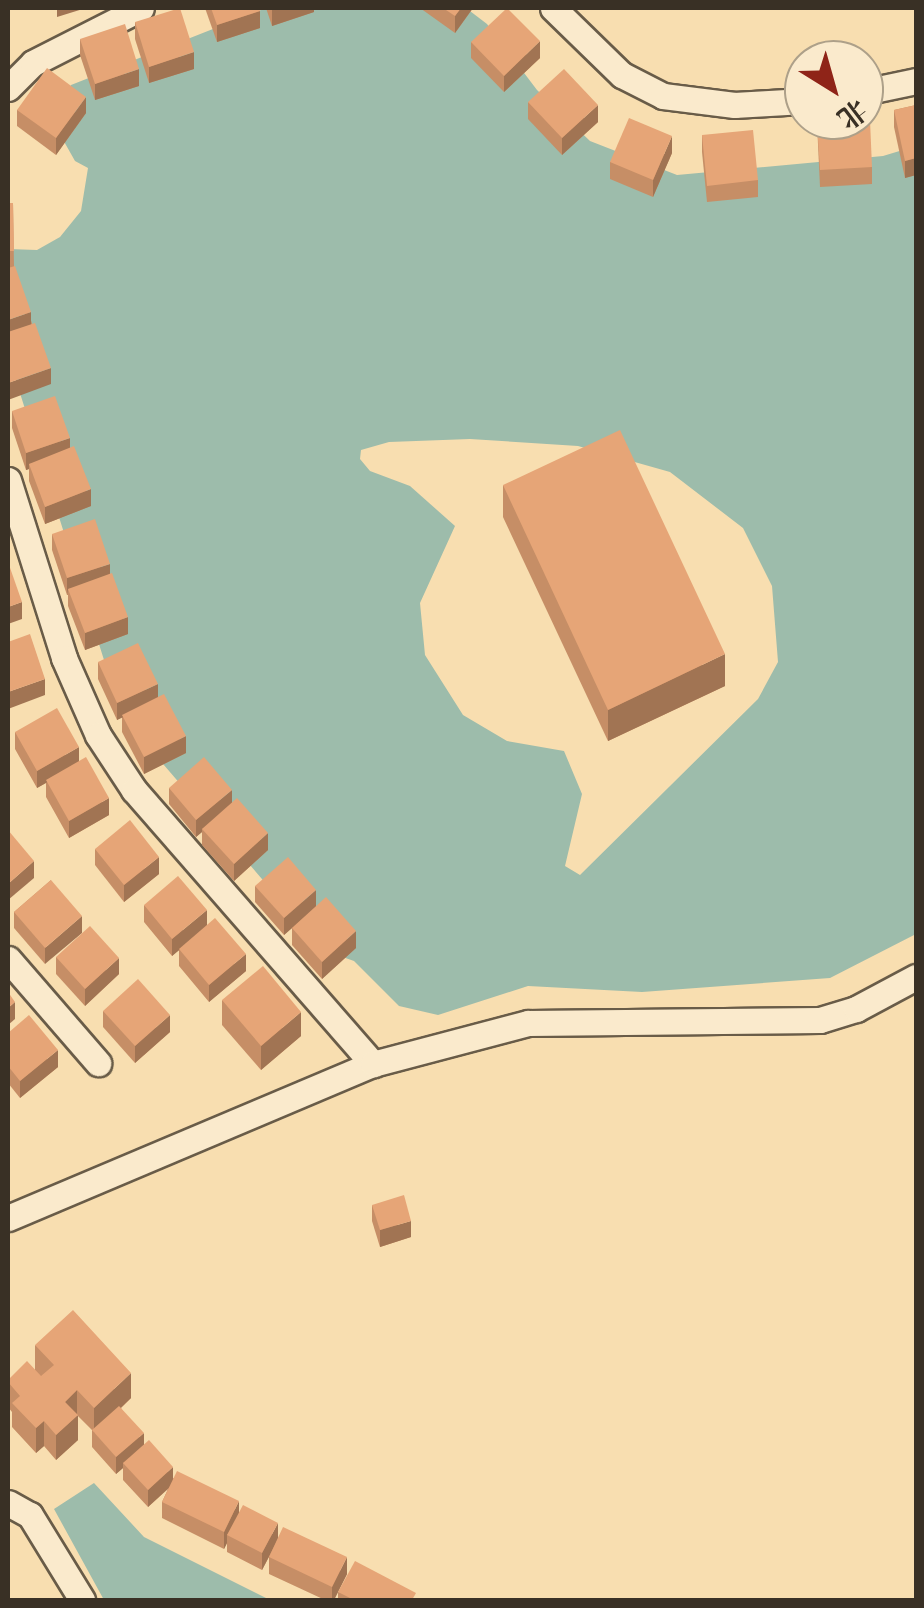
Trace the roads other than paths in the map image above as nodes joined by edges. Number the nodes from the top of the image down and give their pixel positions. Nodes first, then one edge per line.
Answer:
1 (142, 8) edge
2 (552, 8) edge
3 (916, 80) edge
4 (884, 87) edge
5 (8, 88) edge
6 (784, 102) edge
7 (8, 480) edge
8 (8, 959) edge
9 (916, 977) edge
10 (98, 1063) dead end
11 (374, 1064) junction
12 (8, 1218) edge
13 (8, 1503) edge
14 (82, 1600) edge

1 - 5 lane
2 - 6 lane
3 - 4 lane
7 - 11 lane
8 - 10 lane
9 - 11 lane
11 - 12 lane
13 - 14 lane

